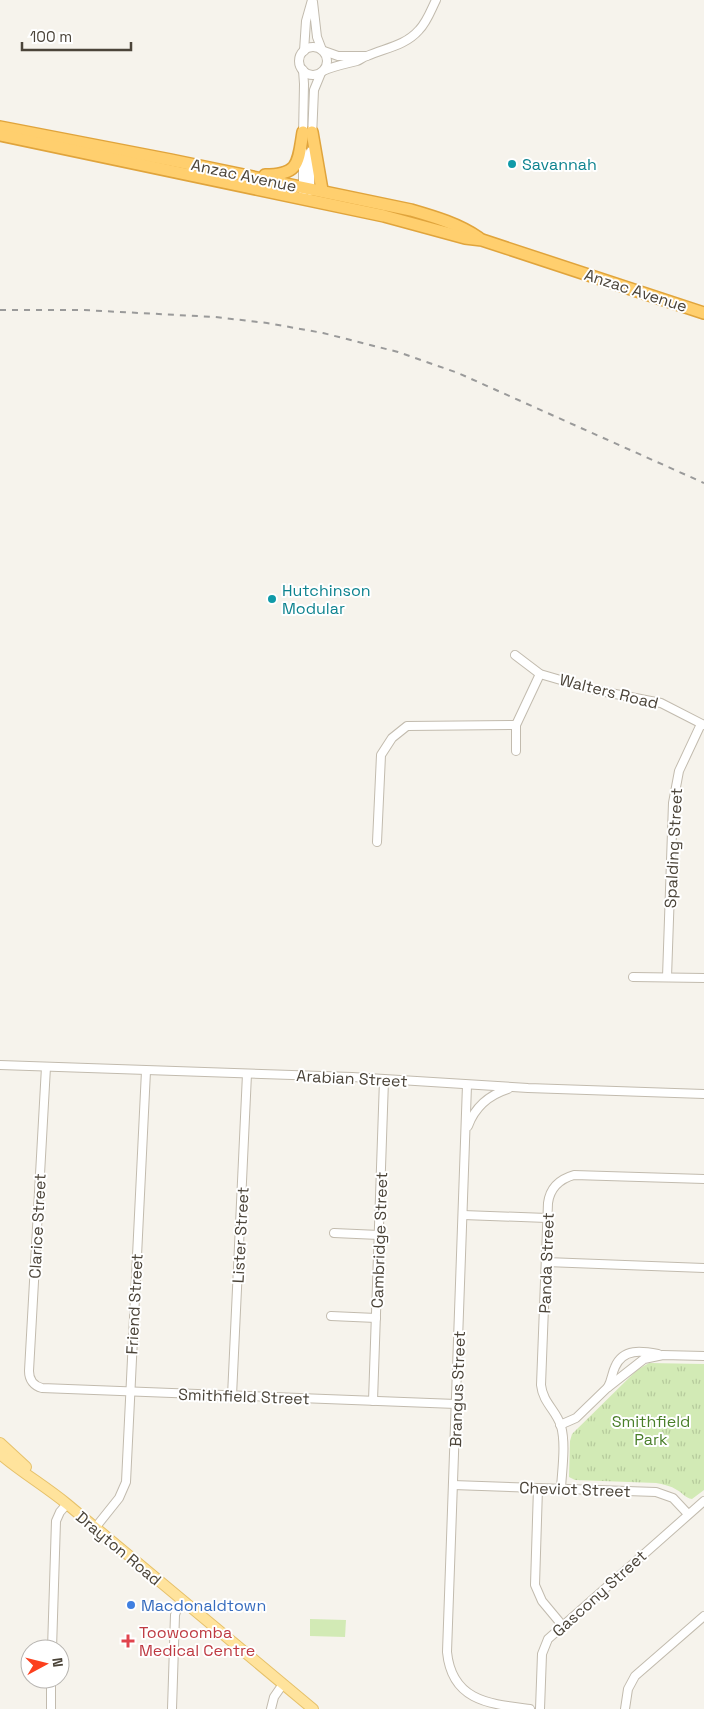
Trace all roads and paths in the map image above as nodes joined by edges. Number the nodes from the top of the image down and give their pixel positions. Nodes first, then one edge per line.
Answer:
1 (312, 0) edge
2 (436, 0) edge
3 (304, 51) junction
4 (323, 51) junction
5 (366, 56) junction
6 (303, 70) junction
7 (322, 72) junction
8 (0, 127) edge
9 (308, 132) junction
10 (0, 136) edge
11 (244, 175) junction
12 (322, 190) junction
13 (307, 194) junction
14 (482, 240) junction
15 (704, 313) edge
16 (515, 655) dead end
17 (540, 674) junction
18 (516, 725) junction
19 (702, 725) edge
20 (516, 751) dead end
21 (377, 842) dead end
22 (633, 977) dead end
23 (667, 977) junction
24 (704, 978) edge
25 (0, 1066) edge
26 (46, 1067) junction
27 (146, 1071) junction
28 (247, 1074) junction
29 (384, 1080) junction
30 (468, 1085) junction
31 (514, 1088) junction
32 (704, 1094) edge
33 (466, 1137) junction
34 (704, 1179) edge
35 (463, 1215) junction
36 (547, 1218) junction
37 (334, 1233) dead end
38 (379, 1235) junction
39 (546, 1262) junction
40 (704, 1268) edge
41 (330, 1316) dead end
42 (376, 1318) junction
43 (663, 1355) junction
44 (704, 1356) edge
45 (34, 1384) joint
46 (608, 1388) junction
47 (130, 1392) junction
48 (232, 1396) junction
49 (373, 1401) junction
50 (456, 1404) junction
51 (560, 1425) junction
52 (0, 1444) edge
53 (0, 1454) edge
54 (40, 1483) junction
55 (453, 1485) junction
56 (538, 1488) junction
57 (561, 1488) junction
58 (704, 1501) edge
59 (67, 1504) junction
60 (688, 1514) junction
61 (95, 1528) junction
62 (182, 1601) junction
63 (704, 1616) edge
64 (562, 1625) junction
65 (52, 1639) edge
66 (283, 1684) junction
67 (51, 1689) edge
68 (50, 1709) edge
69 (172, 1709) edge
70 (271, 1709) edge
71 (313, 1709) edge
72 (530, 1709) edge
73 (540, 1709) edge
74 (625, 1709) edge

1 - 3 street
1 - 4 street
2 - 5 street
3 - 4 street
3 - 6 street
4 - 5 street
4 - 7 street
5 - 7 street
6 - 7 street
6 - 9 street
7 - 9 street
8 - 11 highway, Anzac Avenue
9 - 11 highway
9 - 12 highway
9 - 13 street
10 - 13 highway, Anzac Avenue
11 - 13 highway, Anzac Avenue
12 - 13 highway, Anzac Avenue
12 - 14 highway, Anzac Avenue
13 - 14 highway, Anzac Avenue
14 - 15 highway, Anzac Avenue
16 - 17 street, Walters Road
17 - 18 street
17 - 19 street, Walters Road
18 - 20 street
18 - 21 street
19 - 23 street, Spalding Street
22 - 23 street
23 - 24 street
25 - 26 street, Arabian Street
26 - 27 street, Arabian Street
26 - 45 street, Clarice Street
27 - 28 street, Arabian Street
27 - 47 street, Friend Street
28 - 29 street, Arabian Street
28 - 48 street, Lister Street
29 - 30 street, Arabian Street
29 - 38 street, Cambridge Street
30 - 31 street, Arabian Street
30 - 33 street, Brangus Street
31 - 32 street, Arabian Street
31 - 33 street
33 - 35 street, Brangus Street
34 - 36 street, Panda Street
35 - 36 street
35 - 50 street, Brangus Street
36 - 39 street, Panda Street
37 - 38 street
38 - 42 street, Cambridge Street
39 - 40 street
39 - 51 street, Panda Street
41 - 42 street
42 - 49 street, Cambridge Street
43 - 44 street
43 - 46 street
43 - 46 street
45 - 47 street, Smithfield Street
46 - 51 street
47 - 48 street, Smithfield Street
47 - 61 street, Friend Street
48 - 49 street, Smithfield Street
49 - 50 street, Smithfield Street
50 - 55 street, Brangus Street
51 - 57 street, Panda Street
52 - 54 main road, Drayton Road
53 - 54 main road, Drayton Road
54 - 59 main road, Drayton Road
55 - 56 street, Cheviot Street
55 - 72 street, Brangus Street
56 - 57 street, Cheviot Street
56 - 64 street
57 - 60 street, Cheviot Street
58 - 60 street, Gascony Street
59 - 61 main road, Drayton Road
59 - 65 street
60 - 64 street, Gascony Street
61 - 62 main road, Drayton Road
62 - 66 main road, Drayton Road
62 - 69 street
63 - 74 street
64 - 73 street, Gascony Street
66 - 70 street
66 - 71 main road, Drayton Road
67 - 68 street

